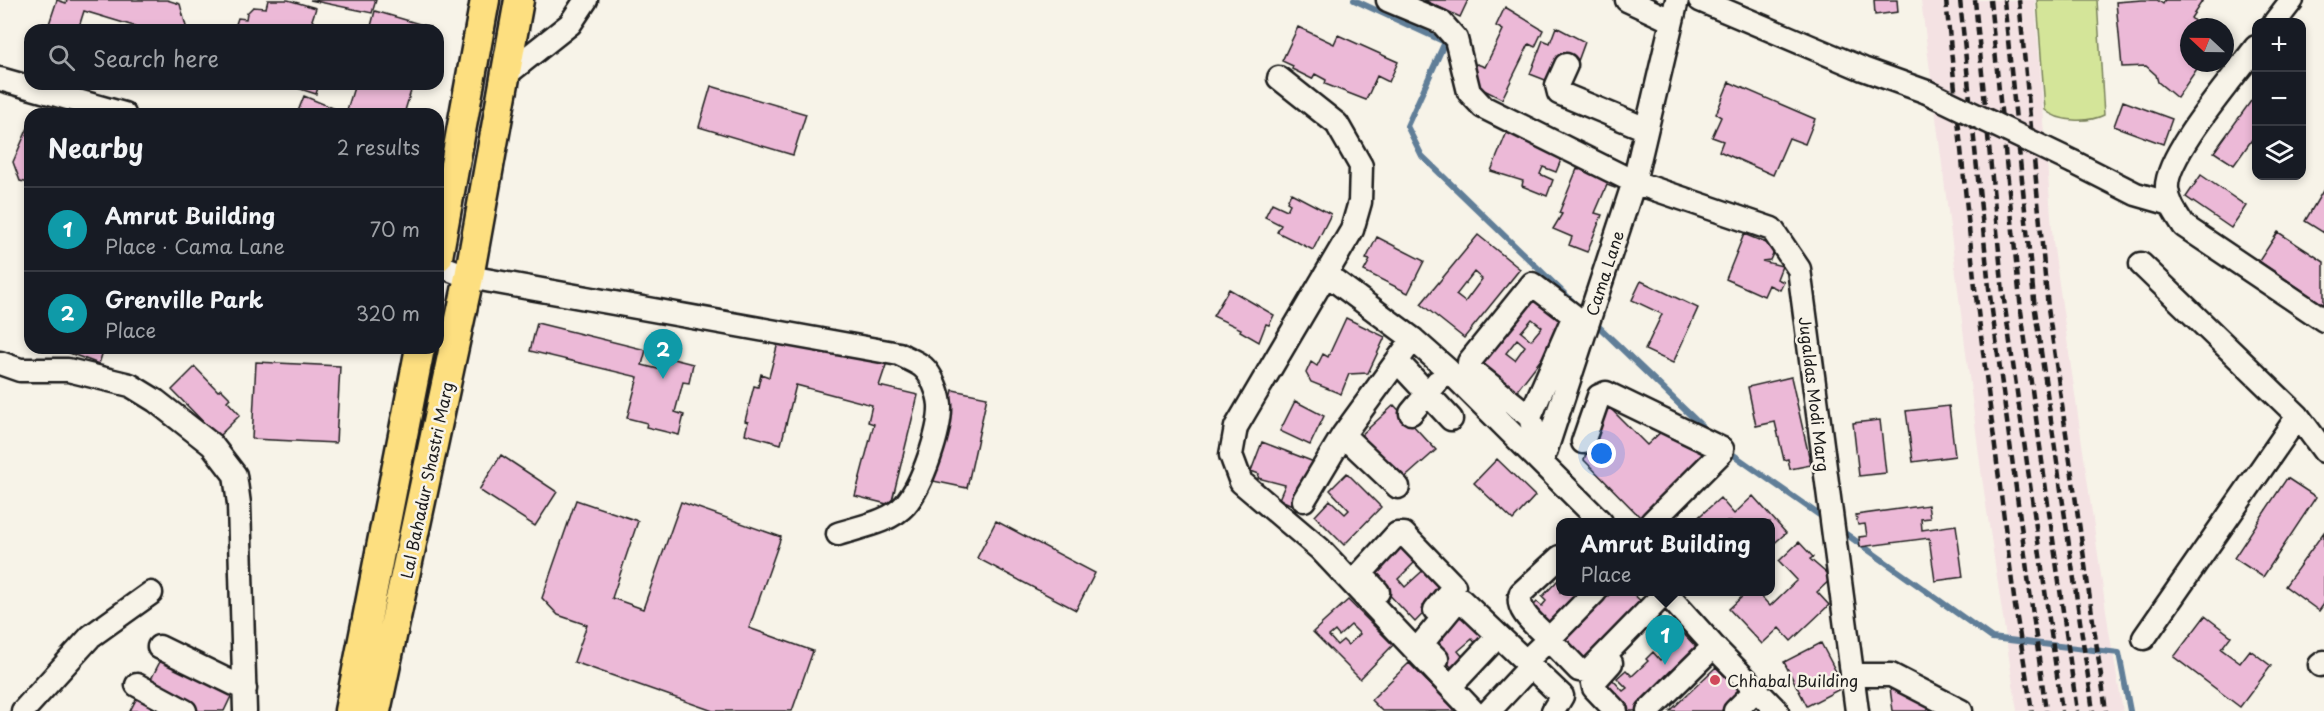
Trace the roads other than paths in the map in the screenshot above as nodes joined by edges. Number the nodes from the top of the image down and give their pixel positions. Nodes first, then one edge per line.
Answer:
1 (485, 0) edge
2 (519, 0) edge
3 (586, 0) edge
4 (1388, 0) edge
5 (1627, 0) edge
6 (1700, 0) edge
7 (2292, 0) edge
8 (1674, 10) edge
9 (2278, 18) edge
10 (2252, 52) edge
11 (1566, 65) dead end
12 (507, 74) junction
13 (1279, 78) dead end
14 (0, 79) edge
15 (24, 86) edge
16 (39, 90) edge
17 (103, 108) edge
18 (1646, 129) junction
19 (1634, 182) junction
20 (2171, 204) junction
21 (444, 224) edge
22 (2140, 264) dead end
23 (444, 267) edge
24 (1326, 274) junction
25 (469, 277) junction
26 (2324, 320) edge
27 (1413, 339) junction
28 (419, 354) edge
29 (1397, 361) junction
30 (0, 363) edge
31 (1448, 370) junction
32 (413, 382) junction
33 (446, 388) junction
34 (1427, 393) junction
35 (1561, 403) junction
36 (1411, 412) dead end
37 (2298, 416) junction
38 (1530, 417) junction
39 (1451, 419) dead end
40 (1343, 435) junction
41 (2324, 452) edge
42 (1542, 462) junction
43 (1398, 487) dead end
44 (1304, 500) dead end
45 (1595, 518) edge
46 (1656, 518) edge
47 (838, 534) dead end
48 (1556, 561) edge
49 (151, 592) dead end
50 (1590, 596) edge
51 (1660, 596) edge
52 (369, 603) junction
53 (398, 608) junction
54 (1498, 636) junction
55 (2144, 638) dead end
56 (1549, 639) junction
57 (159, 647) dead end
58 (1711, 650) junction
59 (1528, 665) junction
60 (1852, 675) junction
61 (1454, 682) junction
62 (137, 685) dead end
63 (244, 700) edge
64 (1765, 703) edge
65 (22, 711) edge
66 (185, 711) edge
67 (349, 711) edge
68 (376, 711) edge
69 (1473, 711) edge
70 (1489, 711) edge
71 (1552, 711) edge
72 (1616, 711) edge
73 (1648, 711) edge
74 (1735, 711) edge
75 (1857, 711) edge
76 (1961, 711) edge

1 - 21 main road
2 - 12 main road, Lal Bahadur Shastri Marg
3 - 12 street
4 - 19 street, Jugaldas Modi Marg
5 - 8 street
6 - 20 street, bridge
7 - 9 street
8 - 18 street, Cama Lane
10 - 20 street
11 - 18 street
12 - 25 main road, Lal Bahadur Shastri Marg
13 - 24 street
14 - 15 street
16 - 17 street
18 - 19 street, Cama Lane
19 - 35 street, Cama Lane
19 - 60 street, Jugaldas Modi Marg
20 - 26 street
22 - 37 street
23 - 25 street
24 - 27 street
24 - 61 street
25 - 33 main road, Lal Bahadur Shastri Marg
25 - 47 street
27 - 29 street
27 - 31 street
28 - 32 main road, Lal Bahadur Shastri Marg
29 - 34 street
29 - 40 street
30 - 63 street
31 - 34 street
31 - 42 street
32 - 33 main road
32 - 52 main road, Lal Bahadur Shastri Marg
33 - 53 main road, Lal Bahadur Shastri Marg
34 - 36 street
34 - 39 street
35 - 42 street, Cama Lane
35 - 46 street
37 - 41 street
37 - 55 street
38 - 38 street
38 - 42 street
40 - 43 street
40 - 44 street
42 - 45 street
48 - 56 street
49 - 65 street
50 - 56 street
51 - 56 street
51 - 58 street
51 - 72 street
52 - 53 main road
52 - 67 main road, Lal Bahadur Shastri Marg
53 - 68 main road, Lal Bahadur Shastri Marg
54 - 59 street
54 - 61 street
54 - 61 street
56 - 59 street
57 - 63 street
58 - 64 street
58 - 73 street
59 - 70 street
59 - 71 street
60 - 75 street, Jugaldas Modi Marg
60 - 76 street
61 - 69 street
61 - 70 street
62 - 66 street
64 - 74 street

